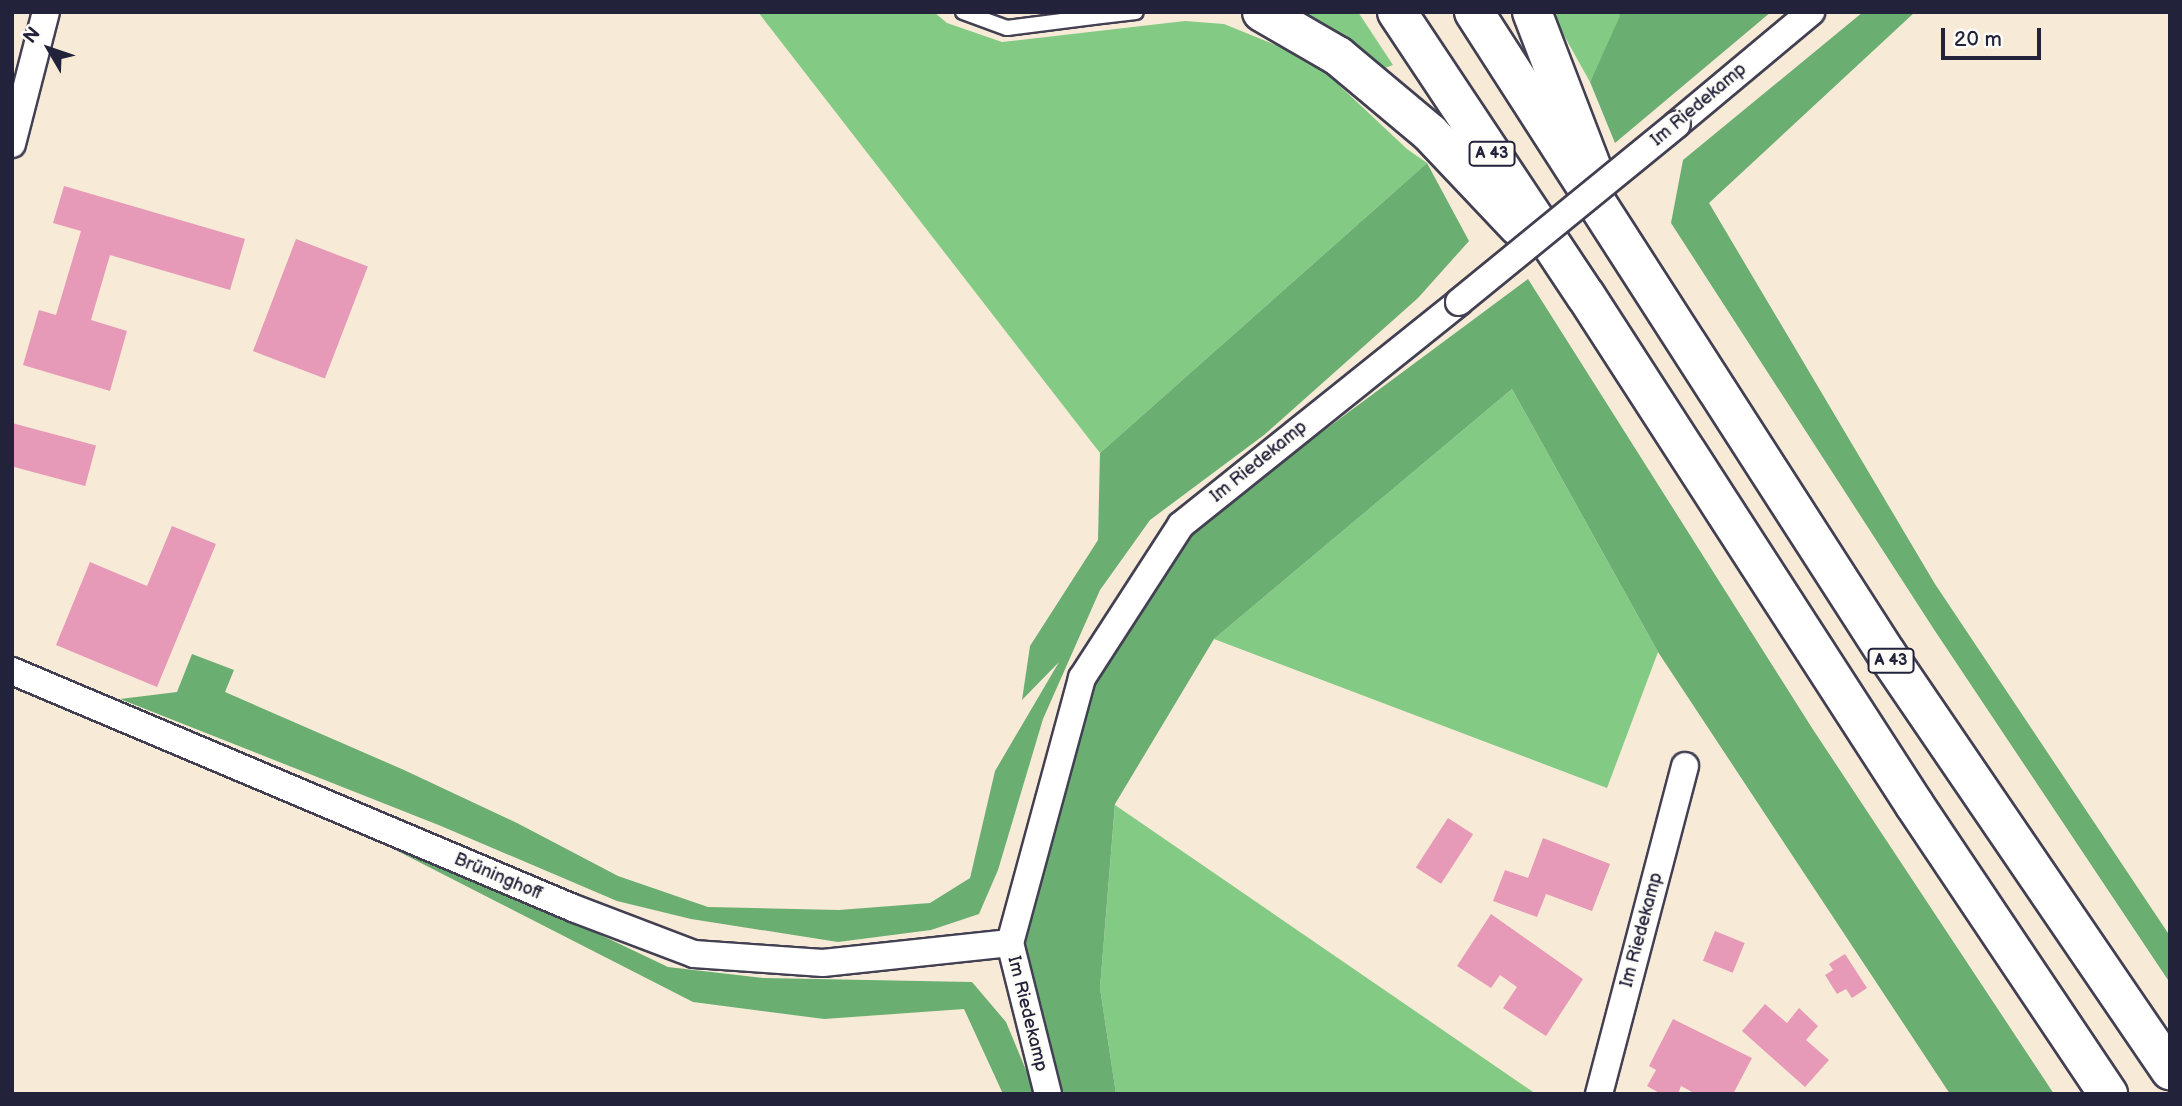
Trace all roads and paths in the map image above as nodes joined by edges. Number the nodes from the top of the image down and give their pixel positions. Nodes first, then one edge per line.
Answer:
1 (46, 12) edge
2 (963, 12) edge
3 (1136, 12) edge
4 (1262, 12) edge
5 (1398, 12) edge
6 (1474, 12) edge
7 (1532, 12) edge
8 (1811, 12) edge
9 (1091, 15) edge
10 (12, 144) edge
11 (1621, 245) junction
12 (1586, 296) junction
13 (12, 671) edge
14 (1685, 766) dead end
15 (1010, 943) junction
16 (2170, 1070) edge
17 (1048, 1094) edge
18 (1599, 1094) edge
19 (2108, 1094) edge

1 - 10 street
2 - 9 lane
3 - 9 lane
4 - 12 highway
5 - 12 highway, A 43
6 - 11 highway, A 43
7 - 11 highway
8 - 15 street, Im Riedekamp, bridge
11 - 16 highway, A 43
12 - 19 highway, A 43
13 - 15 street, Brüninghoff
14 - 18 street, Im Riedekamp
15 - 17 street, Im Riedekamp

